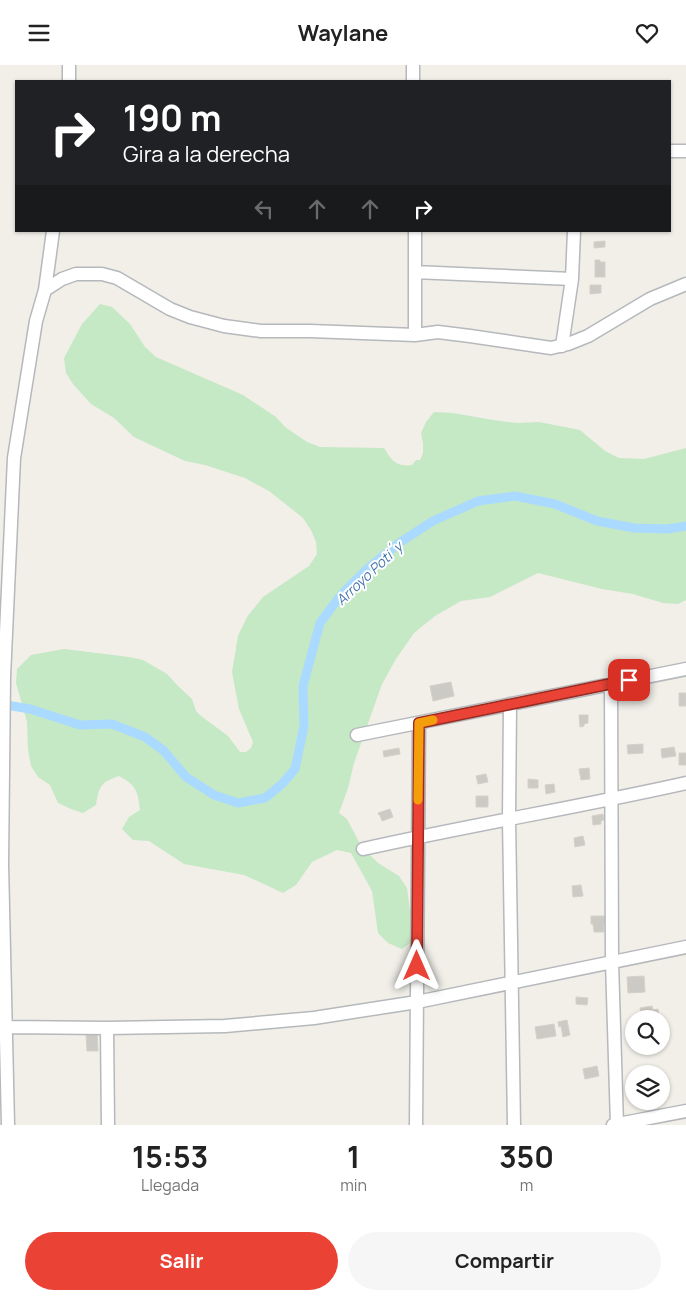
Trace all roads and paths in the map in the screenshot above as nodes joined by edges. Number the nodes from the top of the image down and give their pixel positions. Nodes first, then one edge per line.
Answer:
1 (69, 65) edge
2 (413, 65) edge
3 (69, 80) edge
4 (413, 80) edge
5 (671, 151) edge
6 (686, 151) edge
7 (52, 232) edge
8 (415, 232) edge
9 (574, 232) edge
10 (415, 271) junction
11 (572, 279) junction
12 (686, 284) edge
13 (45, 290) junction
14 (415, 335) junction
15 (562, 346) junction
16 (686, 669) edge
17 (610, 684) junction
18 (510, 704) junction
19 (419, 723) junction
20 (356, 735) dead end
21 (686, 783) edge
22 (612, 799) junction
23 (509, 819) junction
24 (418, 837) junction
25 (363, 849) dead end
26 (2, 923) edge
27 (686, 947) edge
28 (612, 963) junction
29 (512, 983) junction
30 (417, 1003) junction
31 (6, 1027) junction
32 (107, 1027) junction
33 (686, 1111) edge
34 (8, 1125) edge
35 (108, 1125) edge
36 (416, 1125) edge
37 (514, 1125) edge
38 (616, 1125) edge

1 - 3 street
2 - 4 street
5 - 6 street
7 - 13 street
8 - 10 street
9 - 11 street
10 - 11 street
10 - 14 street
11 - 15 street
12 - 15 street
13 - 14 street
13 - 26 street
14 - 15 street
16 - 17 street
17 - 18 street
17 - 22 street
18 - 19 street
18 - 23 street
19 - 20 street
19 - 24 street
21 - 22 street
22 - 23 street
22 - 28 street
23 - 24 street
23 - 29 street
24 - 25 street
24 - 30 street
26 - 31 street
27 - 28 street
28 - 29 street
28 - 38 street
29 - 30 street
29 - 37 street
30 - 32 street
30 - 36 street
31 - 32 street
31 - 34 street
32 - 35 street
33 - 38 street

